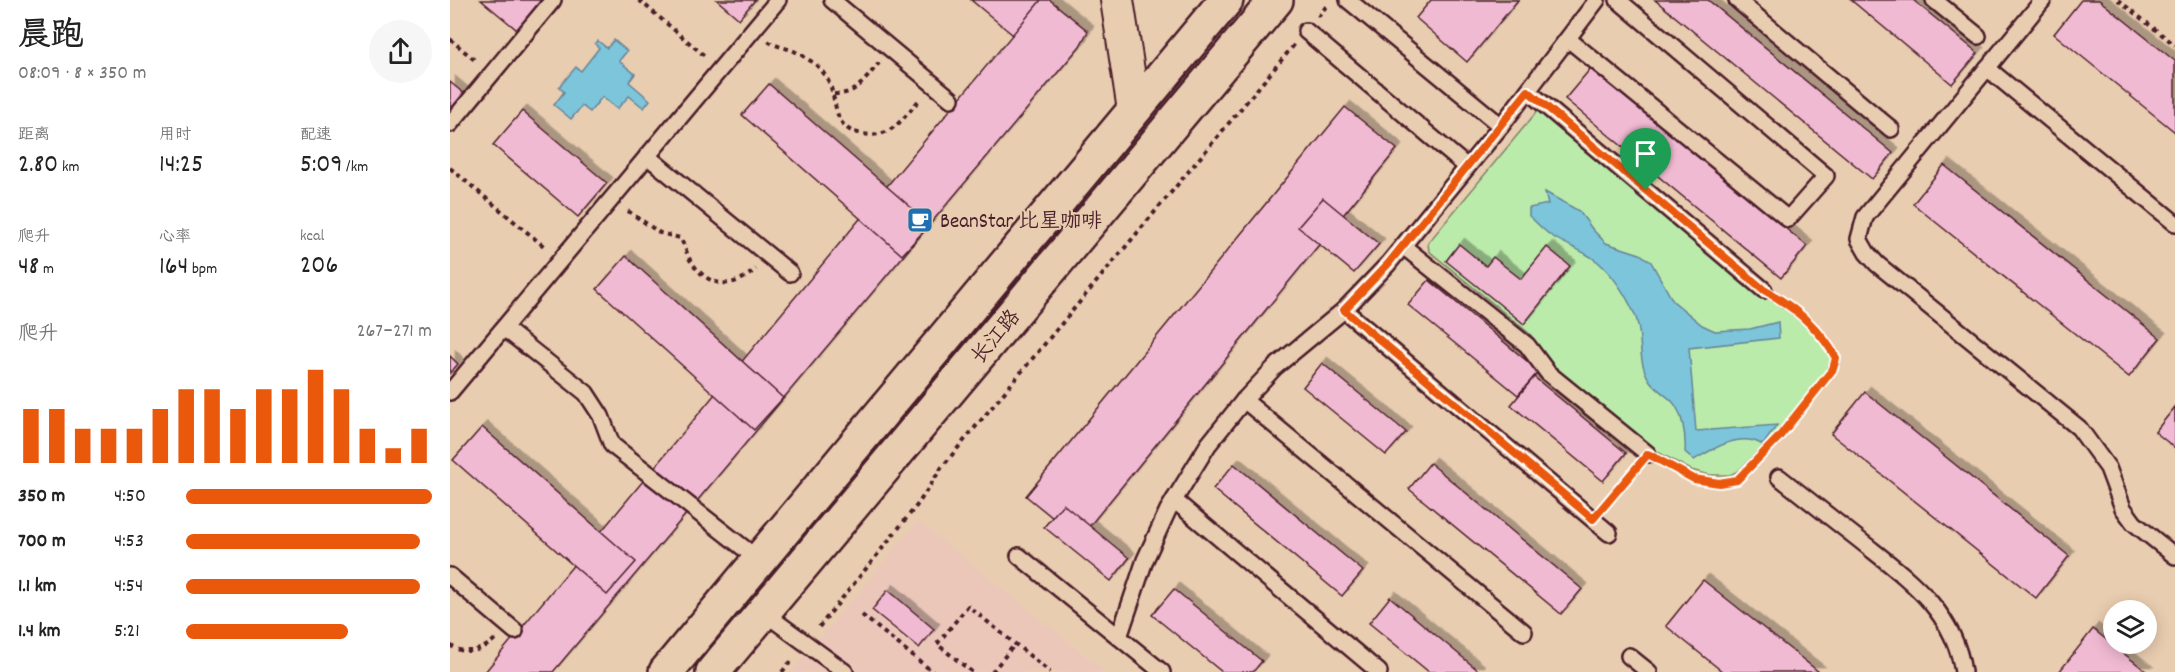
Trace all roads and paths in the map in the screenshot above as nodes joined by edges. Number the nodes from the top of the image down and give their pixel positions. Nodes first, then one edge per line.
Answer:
1 (553, 0) edge
2 (639, 0) edge
3 (778, 0) edge
4 (832, 0) edge
5 (1117, 0) edge
6 (1226, 0) edge
7 (1276, 0) edge
8 (1332, 0) edge
9 (1348, 0) edge
10 (1597, 0) edge
11 (1618, 0) edge
12 (1737, 0) edge
13 (1934, 0) edge
14 (2043, 0) edge
15 (2118, 0) edge
16 (753, 30) junction
17 (1306, 31) junction
18 (1978, 36) dead end
19 (450, 39) edge
20 (1568, 39) junction
21 (2175, 45) edge
22 (892, 49) junction
23 (1987, 68) junction
24 (720, 69) junction
25 (492, 74) junction
26 (933, 84) junction
27 (1528, 91) junction
28 (834, 94) junction
29 (951, 99) dead end
30 (1134, 110) junction
31 (450, 124) edge
32 (1501, 126) junction
33 (1891, 129) dead end
34 (647, 156) junction
35 (1467, 167) junction
36 (450, 168) edge
37 (615, 195) junction
38 (2175, 223) edge
39 (1403, 246) junction
40 (770, 256) junction
41 (561, 259) junction
42 (790, 273) dead end
43 (1764, 290) joint
44 (1344, 310) junction
45 (504, 328) junction
46 (450, 392) edge
47 (1244, 400) junction
48 (1648, 454) junction
49 (1779, 477) dead end
50 (1174, 500) junction
51 (1593, 519) junction
52 (1609, 533) dead end
53 (1019, 556) dead end
54 (2175, 556) edge
55 (759, 560) junction
56 (450, 576) edge
57 (763, 612) junction
58 (862, 615) dead end
59 (512, 628) joint
60 (1524, 632) dead end
61 (1119, 637) junction
62 (806, 643) junction
63 (1015, 644) junction
64 (450, 645) edge
65 (1629, 656) dead end
66 (666, 672) edge
67 (713, 672) edge
68 (782, 672) edge
69 (845, 672) edge
70 (933, 672) edge
71 (972, 672) edge
72 (992, 672) edge
73 (1050, 672) edge
74 (1162, 672) edge
75 (1379, 672) edge
76 (1649, 672) edge
77 (1963, 672) edge

1 - 25 lane
2 - 24 path
3 - 16 lane
4 - 22 lane
5 - 30 street
6 - 30 street, 长江路
7 - 57 street, 长江路
8 - 17 path
9 - 32 lane
10 - 20 lane
11 - 20 lane
12 - 33 lane
13 - 18 lane
14 - 23 lane
15 - 21 path
16 - 24 lane
16 - 28 path
17 - 35 lane
17 - 62 path
19 - 25 path
20 - 27 lane
22 - 26 lane
22 - 28 path
23 - 38 lane
23 - 54 lane
24 - 34 lane
25 - 31 lane
26 - 28 path
26 - 29 lane
27 - 32 lane
27 - 43 lane
30 - 55 street, 长江路
32 - 35 lane
34 - 37 lane
34 - 40 lane
35 - 39 lane
36 - 41 path
37 - 40 path
37 - 41 lane
39 - 44 lane
39 - 48 lane
40 - 42 lane
41 - 45 lane
43 - 48 path
44 - 47 lane
44 - 51 lane
45 - 46 lane
45 - 55 lane
47 - 50 lane
47 - 60 lane
48 - 51 path
49 - 77 lane
50 - 61 lane
50 - 75 lane
51 - 52 lane
53 - 61 lane
55 - 66 street, 长江路
56 - 59 lane
57 - 62 lane
57 - 67 street, 长江路
58 - 70 path
59 - 64 path
61 - 74 lane
62 - 68 path
62 - 69 lane
63 - 71 path
63 - 72 path
63 - 73 path
65 - 76 lane

